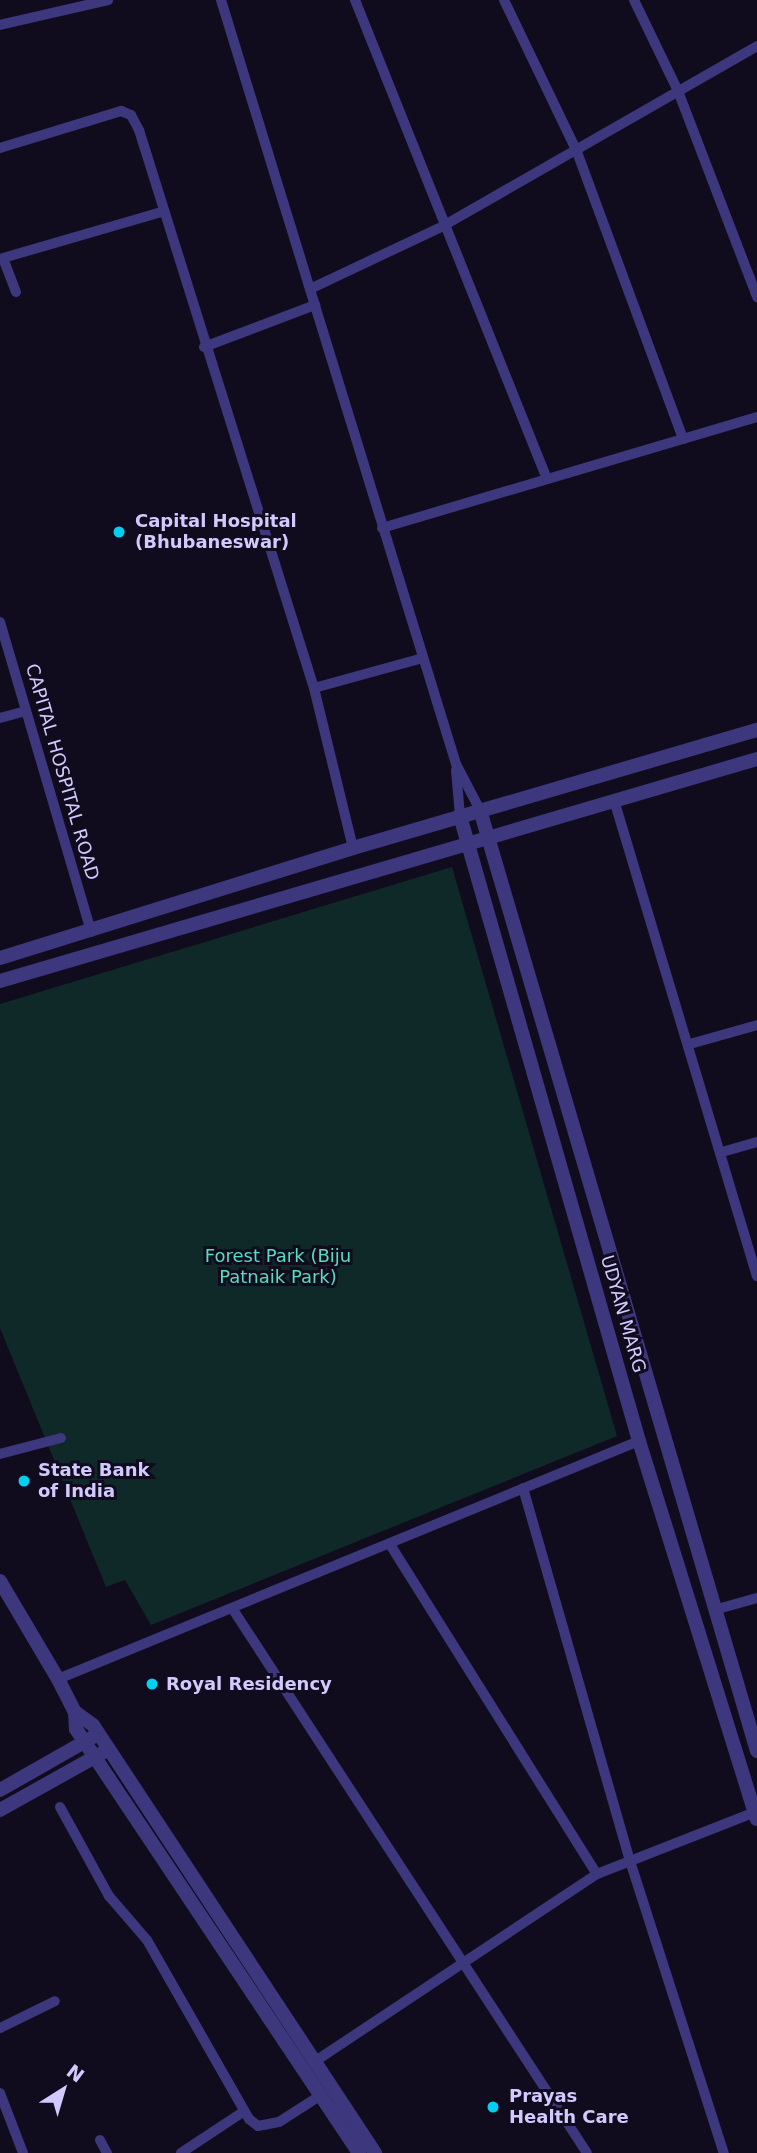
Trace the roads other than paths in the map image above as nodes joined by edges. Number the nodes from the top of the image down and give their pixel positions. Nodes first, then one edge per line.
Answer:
1 (108, 0) edge
2 (221, 0) edge
3 (355, 0) edge
4 (504, 0) edge
5 (634, 0) edge
6 (0, 25) edge
7 (757, 46) edge
8 (678, 91) junction
9 (0, 148) edge
10 (577, 152) junction
11 (161, 212) junction
12 (443, 226) junction
13 (0, 246) edge
14 (3, 258) junction
15 (310, 289) junction
16 (16, 292) dead end
17 (757, 297) edge
18 (315, 305) junction
19 (204, 347) junction
20 (757, 417) edge
21 (683, 439) junction
22 (547, 479) junction
23 (382, 528) junction
24 (0, 622) edge
25 (423, 658) junction
26 (314, 688) junction
27 (26, 711) junction
28 (0, 718) edge
29 (757, 730) edge
30 (757, 758) edge
31 (456, 764) junction
32 (614, 800) junction
33 (480, 810) junction
34 (460, 816) junction
35 (488, 839) junction
36 (468, 845) junction
37 (353, 848) junction
38 (91, 932) junction
39 (0, 958) edge
40 (0, 981) edge
41 (757, 1026) edge
42 (690, 1044) junction
43 (757, 1142) edge
44 (722, 1152) junction
45 (754, 1252) edge
46 (757, 1276) edge
47 (646, 1381) junction
48 (624, 1388) junction
49 (61, 1438) dead end
50 (639, 1441) junction
51 (0, 1454) edge
52 (523, 1488) junction
53 (391, 1546) junction
54 (0, 1581) edge
55 (757, 1598) edge
56 (232, 1608) junction
57 (714, 1610) junction
58 (58, 1679) junction
59 (75, 1712) junction
60 (99, 1733) junction
61 (86, 1742) junction
62 (109, 1748) junction
63 (757, 1751) edge
64 (96, 1757) junction
65 (0, 1790) edge
66 (60, 1807) dead end
67 (0, 1810) edge
68 (756, 1816) edge
69 (630, 1861) junction
70 (597, 1874) junction
71 (463, 1964) junction
72 (55, 2001) dead end
73 (0, 2028) edge
74 (314, 2062) junction
75 (0, 2093) edge
76 (321, 2095) junction
77 (243, 2112) junction
78 (100, 2140) dead end
79 (23, 2153) edge
80 (107, 2153) edge
81 (181, 2153) edge
82 (359, 2153) edge
83 (374, 2153) edge
84 (587, 2153) edge
85 (724, 2153) edge

1 - 6 street
2 - 15 street
3 - 12 street
4 - 10 street
5 - 8 street
7 - 8 street
8 - 10 street
8 - 17 street
9 - 11 street
10 - 12 street
10 - 21 street
11 - 14 street
11 - 19 street
12 - 15 street
12 - 22 street
13 - 14 street
14 - 16 street
15 - 18 street
18 - 19 street
18 - 23 street
19 - 26 street
20 - 21 street
21 - 22 street
22 - 23 street
23 - 25 street
24 - 27 street, CAPITAL HOSPITAL ROAD
25 - 26 street
25 - 31 street
26 - 37 street
27 - 28 street
27 - 38 street, CAPITAL HOSPITAL ROAD
29 - 33 street
30 - 32 street
31 - 33 street
31 - 34 street
32 - 35 street
32 - 42 street
33 - 34 street
33 - 35 street, UDYAN MARG
34 - 36 street, UDYAN MARG
34 - 37 street
35 - 36 street
35 - 47 street, UDYAN MARG
36 - 40 street
36 - 48 street, UDYAN MARG
37 - 38 street
38 - 39 street
41 - 42 street
42 - 44 street
43 - 44 street
44 - 45 street
45 - 46 street
47 - 48 street
47 - 57 street, UDYAN MARG
48 - 50 street, UDYAN MARG
49 - 51 street
50 - 52 street
50 - 68 street, UDYAN MARG
52 - 53 street
52 - 69 street
53 - 56 street
53 - 70 street
54 - 58 street
55 - 57 street
56 - 58 street
56 - 71 street
57 - 63 street, UDYAN MARG
58 - 59 street
59 - 60 street
59 - 61 street
60 - 61 street
60 - 62 street
61 - 64 street
61 - 65 street
62 - 64 street
62 - 74 street
64 - 67 street
64 - 76 street
66 - 77 street
68 - 69 street
69 - 70 street
69 - 85 street
70 - 71 street
71 - 74 street
71 - 84 street
72 - 73 street
74 - 83 street
75 - 79 street
76 - 77 street
76 - 82 street
77 - 81 street
78 - 80 street

